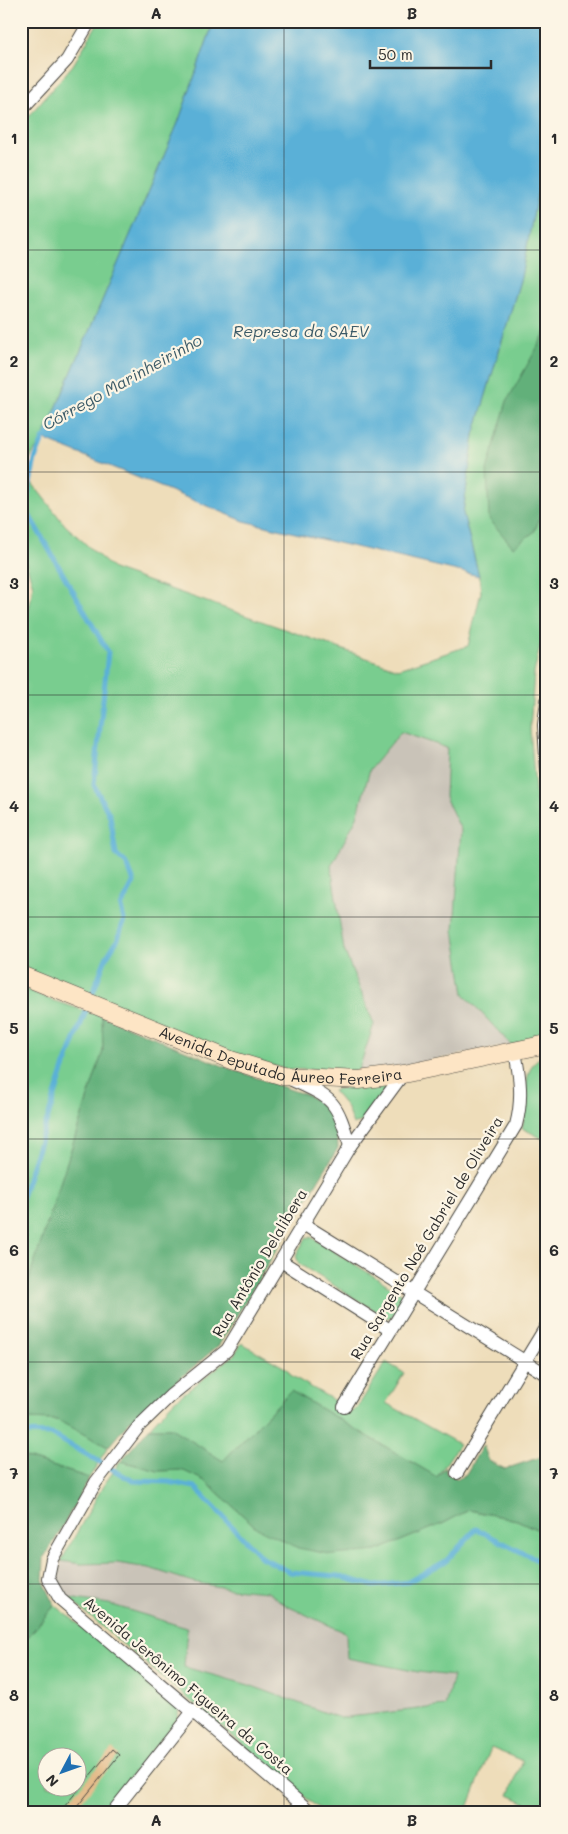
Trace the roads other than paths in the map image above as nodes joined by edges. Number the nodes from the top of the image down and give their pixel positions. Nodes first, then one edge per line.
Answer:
1 (90, 21) edge
2 (21, 110) edge
3 (547, 700) edge
4 (547, 771) edge
5 (21, 975) edge
6 (547, 1044) edge
7 (515, 1052) junction
8 (403, 1074) junction
9 (283, 1076) junction
10 (350, 1146) junction
11 (303, 1224) junction
12 (281, 1261) junction
13 (414, 1294) junction
14 (547, 1325) edge
15 (390, 1330) junction
16 (524, 1361) junction
17 (547, 1375) edge
18 (344, 1406) dead end
19 (456, 1473) dead end
20 (48, 1578) joint
21 (194, 1710) junction
22 (112, 1813) edge
23 (312, 1813) edge

1 - 2 street
3 - 4 street
5 - 9 main road, Avenida Deputado Áureo Ferreira
6 - 7 main road, Avenida Deputado Áureo Ferreira
7 - 8 main road, Avenida Deputado Áureo Ferreira
7 - 13 street, Rua Sargento Noé Gabriel de Oliveira
8 - 9 main road, Avenida Deputado Áureo Ferreira
8 - 10 street, Rua Antônio Delalibera
9 - 10 street
10 - 11 street, Rua Antônio Delalibera
11 - 12 street, Rua Antônio Delalibera
11 - 13 street
12 - 15 street
12 - 20 street, Rua Antônio Delalibera
13 - 15 street, Rua Sargento Noé Gabriel de Oliveira
13 - 16 street
14 - 16 street
15 - 18 street, Rua Sargento Noé Gabriel de Oliveira
16 - 17 street
16 - 19 street
20 - 21 street, Avenida Jerônimo Figueira da Costa
21 - 22 street
21 - 23 street, Avenida Jerônimo Figueira da Costa

